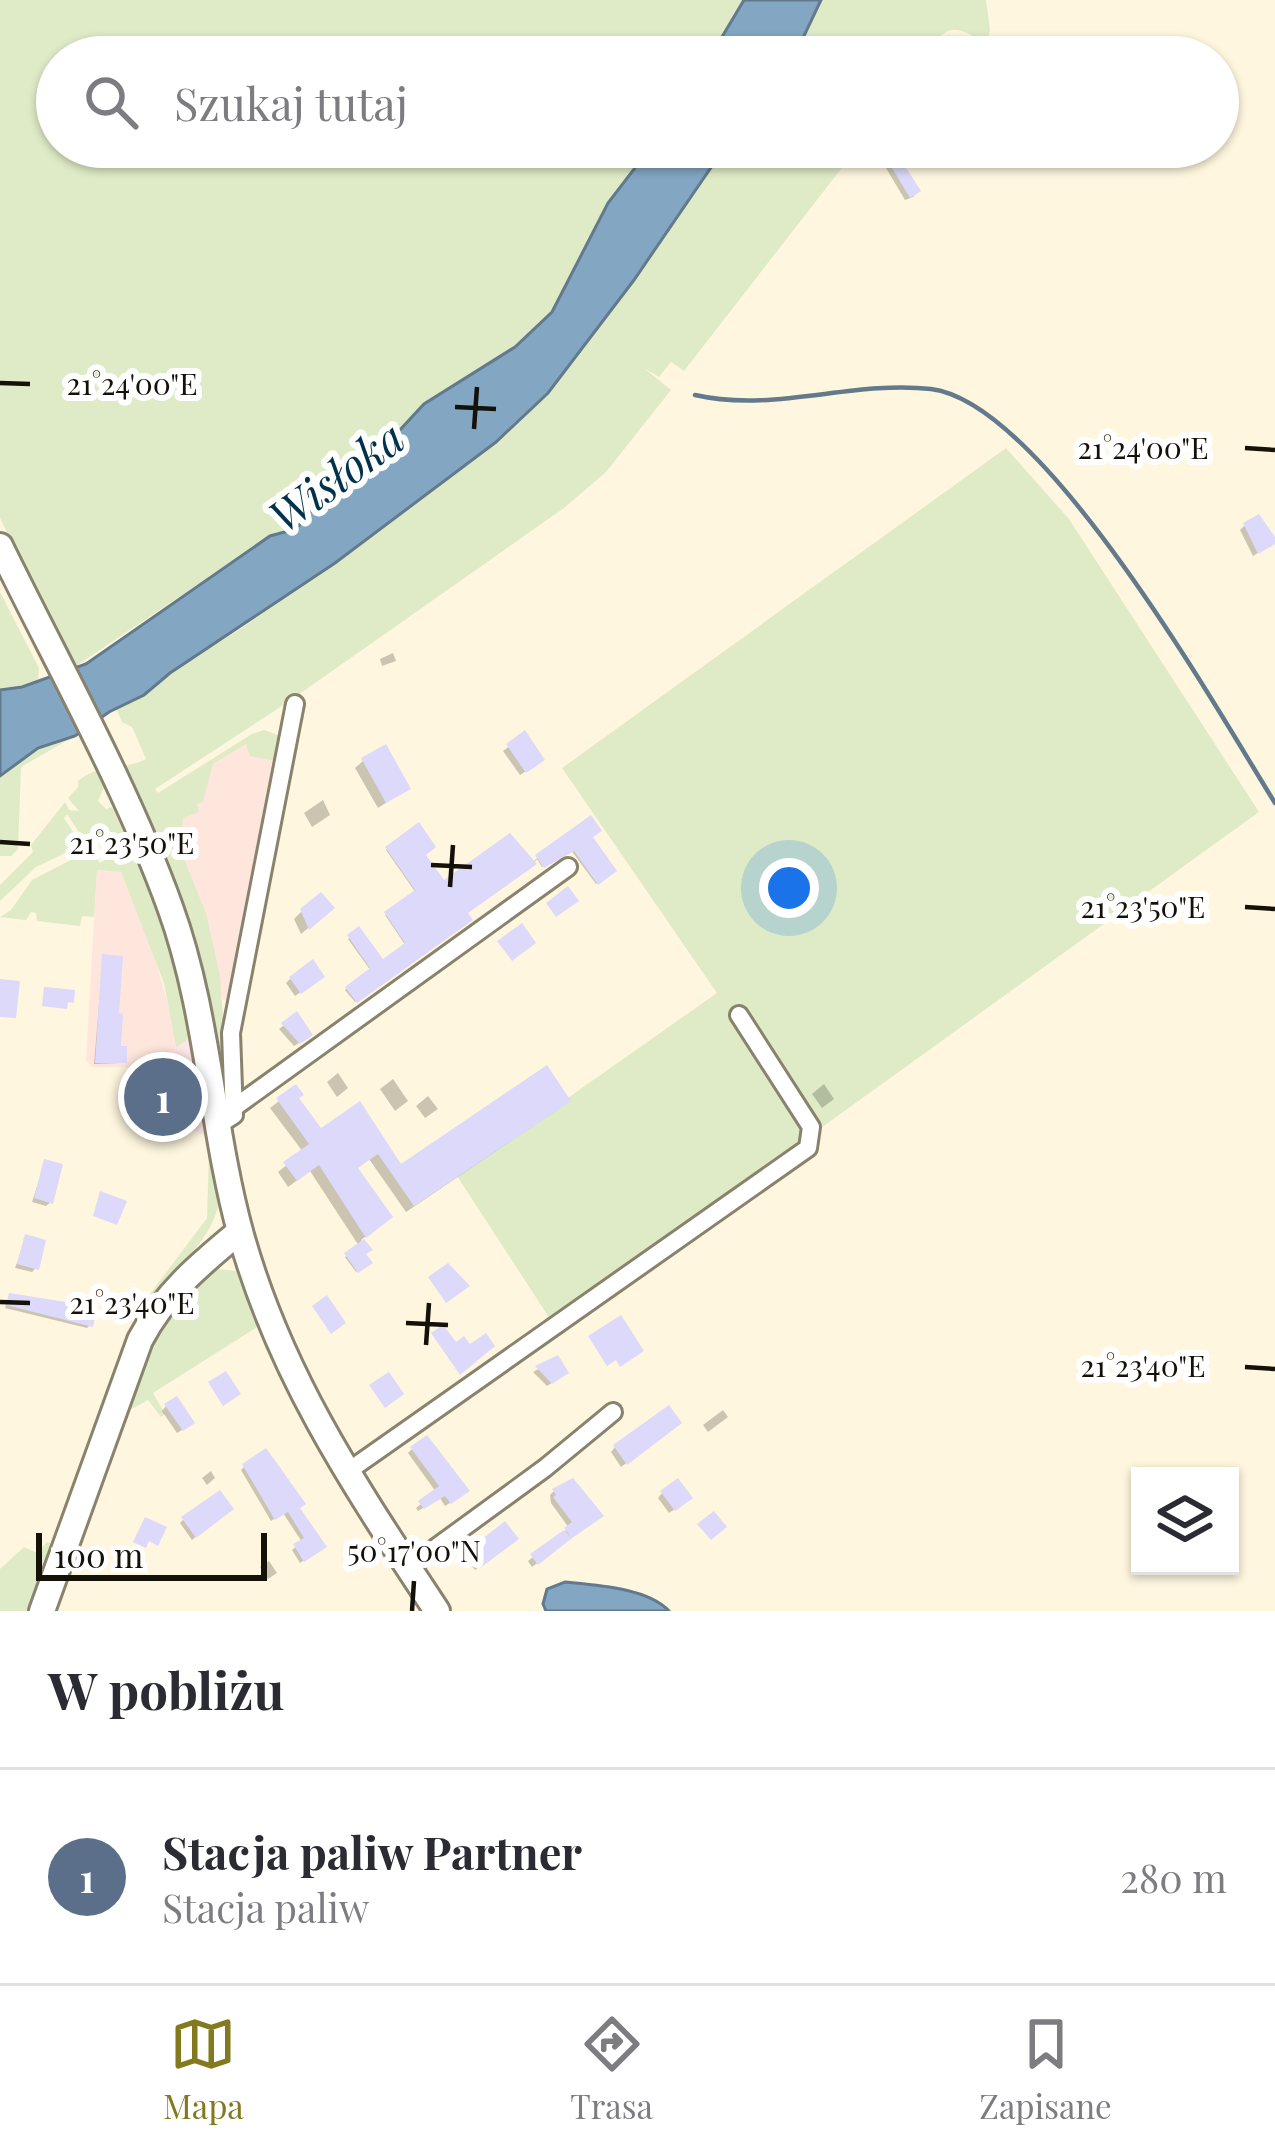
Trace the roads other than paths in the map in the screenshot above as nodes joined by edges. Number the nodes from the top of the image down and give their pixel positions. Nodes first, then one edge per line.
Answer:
1 (0, 546) edge
2 (295, 704) dead end
3 (568, 867) dead end
4 (739, 1015) dead end
5 (227, 1115) junction
6 (240, 1231) junction
7 (614, 1412) dead end
8 (347, 1472) junction
9 (408, 1568) junction
10 (43, 1611) edge
11 (437, 1611) edge

1 - 5 street
2 - 5 street
3 - 5 street
4 - 8 street
5 - 6 street
6 - 8 street
6 - 10 street
7 - 9 street
8 - 9 street
9 - 11 street

